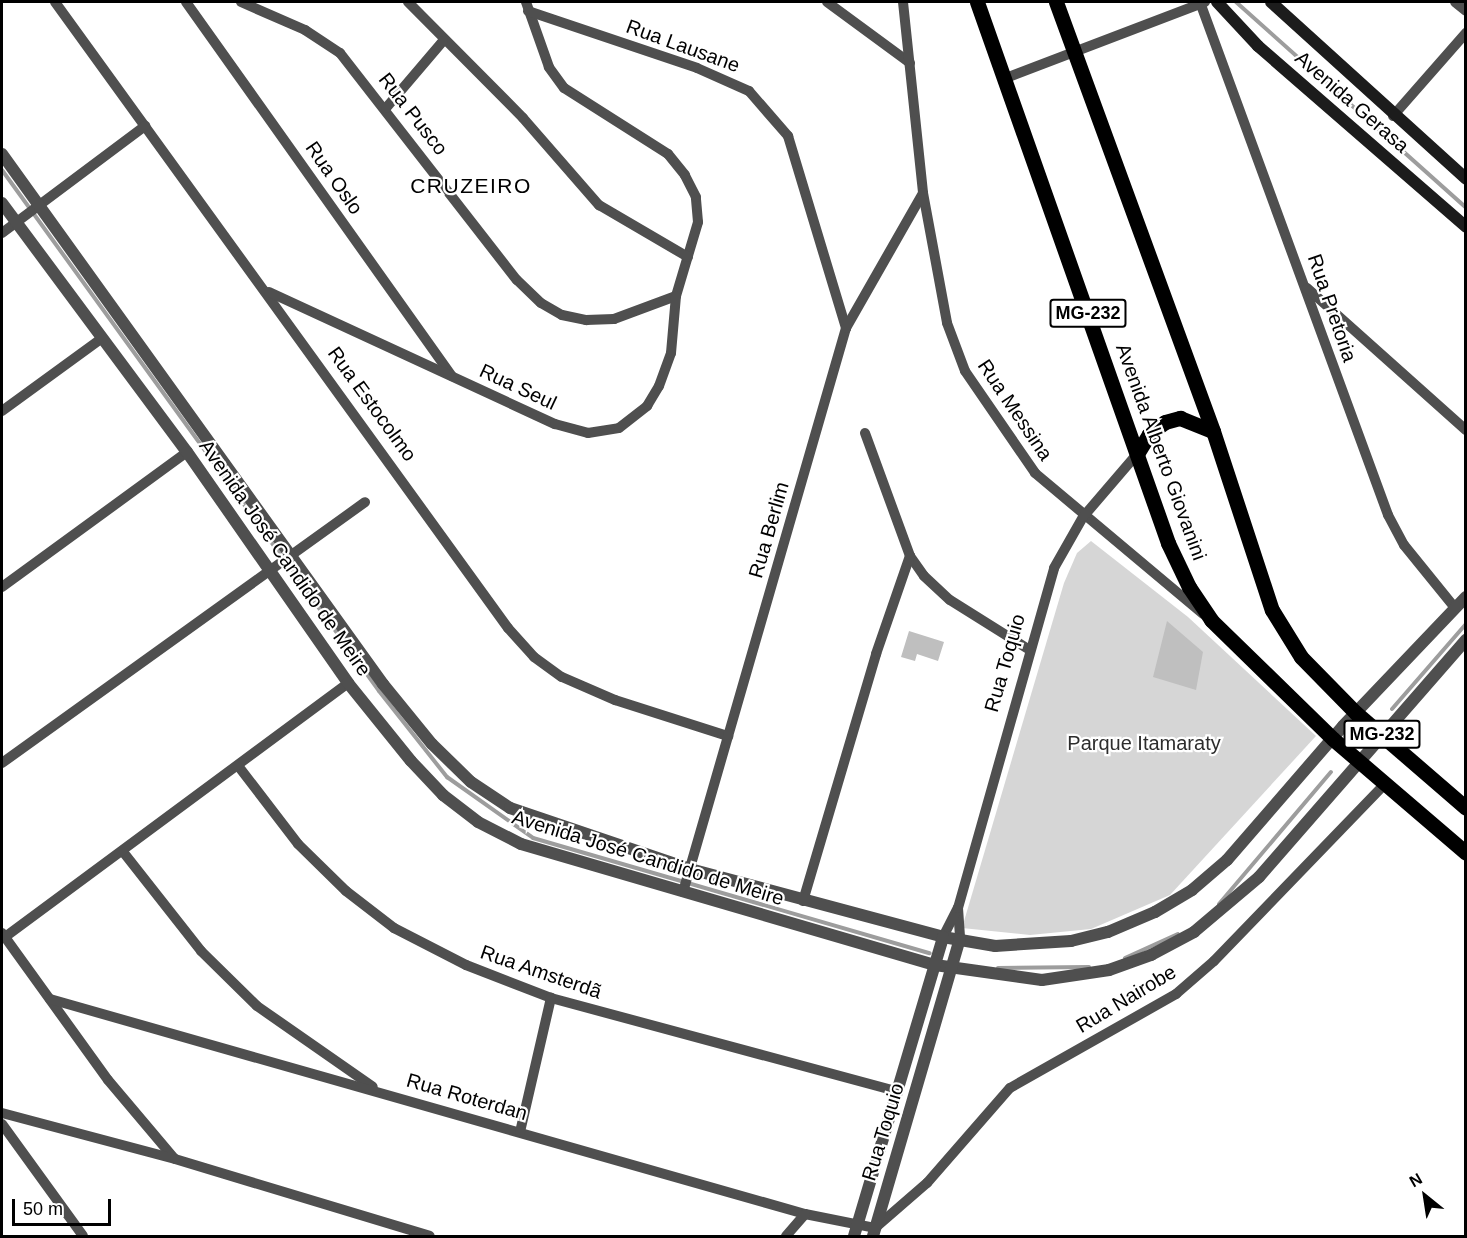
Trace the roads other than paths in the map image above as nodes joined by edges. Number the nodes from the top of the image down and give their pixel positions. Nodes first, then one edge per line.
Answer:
1 (55, 2) edge
2 (186, 2) edge
3 (241, 2) edge
4 (408, 2) edge
5 (827, 2) edge
6 (903, 2) edge
7 (977, 2) edge
8 (1056, 2) edge
9 (1217, 2) edge
10 (1271, 2) edge
11 (1455, 2) edge
12 (1203, 3) edge
13 (527, 6) edge
14 (1466, 11) edge
15 (1466, 33) edge
16 (443, 41) junction
17 (1074, 51) junction
18 (910, 63) junction
19 (1006, 78) junction
20 (386, 108) junction
21 (1394, 116) junction
22 (145, 126) junction
23 (2, 154) edge
24 (1466, 178) edge
25 (923, 194) junction
26 (2, 203) edge
27 (35, 208) junction
28 (18, 221) junction
29 (1466, 227) edge
30 (2, 233) edge
31 (688, 257) junction
32 (1307, 287) junction
33 (268, 292) junction
34 (676, 296) junction
35 (846, 328) junction
36 (102, 338) junction
37 (452, 376) junction
38 (2, 411) edge
39 (1466, 430) edge
40 (1213, 431) junction
41 (865, 434) dead end
42 (187, 452) junction
43 (1137, 454) junction
44 (365, 502) dead end
45 (1083, 517) junction
46 (910, 556) junction
47 (280, 563) junction
48 (2, 587) edge
49 (1466, 597) edge
50 (1455, 608) junction
51 (1210, 620) junction
52 (1466, 640) edge
53 (1028, 649) junction
54 (348, 683) junction
55 (1356, 713) junction
56 (1382, 735) junction
57 (728, 736) junction
58 (1333, 739) junction
59 (1358, 761) junction
60 (2, 763) edge
61 (239, 767) junction
62 (1385, 784) junction
63 (1466, 808) edge
64 (124, 853) junction
65 (1466, 853) edge
66 (686, 880) junction
67 (803, 901) junction
68 (958, 908) junction
69 (3, 935) edge
70 (943, 937) junction
71 (960, 939) junction
72 (935, 965) junction
73 (952, 969) junction
74 (551, 998) junction
75 (50, 999) junction
76 (378, 1090) junction
77 (899, 1092) junction
78 (2, 1113) edge
79 (2, 1124) edge
80 (520, 1132) junction
81 (175, 1160) junction
82 (805, 1214) junction
83 (856, 1231) edge
84 (874, 1232) edge
85 (83, 1236) edge
86 (430, 1236) edge
87 (786, 1236) edge

1 - 22 street, Rua Estocolmo
2 - 37 street, Rua Oslo
3 - 20 street, Rua Pusco
4 - 16 street
5 - 18 street
6 - 18 street, Rua Messina
7 - 19 main road, Avenida Alberto Giovanini / MG-232
8 - 17 main road, MG-232
9 - 29 main road, Avenida Gerasa
10 - 21 main road, Avenida Gerasa
11 - 14 street
12 - 17 street
12 - 32 street, Rua Pretoria
13 - 31 street
13 - 35 street, Rua Lausane
15 - 21 street
16 - 20 street
16 - 31 street
17 - 19 street
17 - 40 main road, MG-232
18 - 25 street, Rua Messina
19 - 43 main road, Avenida Alberto Giovanini / MG-232
20 - 34 street, Rua Pusco
21 - 24 main road, Avenida Gerasa
22 - 27 street
22 - 33 street, Rua Estocolmo
23 - 27 street, Avenida José Candido de Meire
25 - 35 street, Rua Berlim
25 - 45 street, Rua Messina
26 - 28 street, Avenida José Candido de Meire
27 - 28 street
27 - 47 street, Avenida José Candido de Meire
28 - 30 street
28 - 36 street, Avenida José Candido de Meire
31 - 34 street
32 - 39 street
32 - 50 street, Rua Pretoria
33 - 37 street, Rua Seul
33 - 57 street, Rua Estocolmo
34 - 37 street, Rua Seul
35 - 57 street, Rua Berlim
36 - 38 street
36 - 42 street, Avenida José Candido de Meire
40 - 43 main road
40 - 55 main road, MG-232
41 - 46 street
42 - 47 street, Avenida José Candido de Meire
42 - 48 street
43 - 45 street, Rua Toquio
43 - 51 main road, Avenida Alberto Giovanini / MG-232
44 - 47 street
45 - 51 street, Rua Messina
45 - 53 street, Rua Toquio
46 - 53 street
46 - 67 street
47 - 54 street, Avenida José Candido de Meire
47 - 60 street
47 - 66 street, Avenida José Candido de Meire
49 - 50 street, Avenida José Candido de Meire
50 - 55 street, Avenida José Candido de Meire
51 - 58 main road, Avenida Alberto Giovanini / MG-232
52 - 56 street, Avenida José Candido de Meire
53 - 68 street, Rua Toquio
54 - 61 street
54 - 66 street, Avenida José Candido de Meire
55 - 56 main road, MG-232
55 - 58 street, Avenida José Candido de Meire
56 - 59 street, Avenida José Candido de Meire
56 - 63 main road, MG-232
57 - 66 street, Rua Berlim
58 - 59 main road, Avenida Alberto Giovanini / MG-232
58 - 71 street, Avenida José Candido de Meire
59 - 62 main road, Avenida Alberto Giovanini / MG-232
59 - 73 street, Avenida José Candido de Meire
61 - 64 street
61 - 74 street, Rua Amsterdã
62 - 65 main road, Avenida Alberto Giovanini / MG-232
62 - 84 street, Rua Nairobe
64 - 69 street
64 - 76 street
66 - 67 street, Avenida José Candido de Meire
66 - 72 street, Avenida José Candido de Meire
67 - 70 street, Avenida José Candido de Meire
68 - 70 street, Rua Toquio
68 - 71 street, Rua Toquio
69 - 75 street
70 - 71 street, Avenida José Candido de Meire
70 - 72 street
71 - 73 street, Rua Toquio
72 - 73 street, Avenida José Candido de Meire
72 - 77 street
73 - 84 street, Rua Toquio
74 - 77 street, Rua Amsterdã
74 - 80 street
75 - 76 street, Rua Roterdan
75 - 81 street
76 - 80 street, Rua Roterdan
77 - 83 street
78 - 81 street
79 - 85 street
80 - 82 street, Rua Roterdan
81 - 86 street
82 - 83 street, Rua Roterdan
82 - 87 street
83 - 84 street, Rua Roterdan

